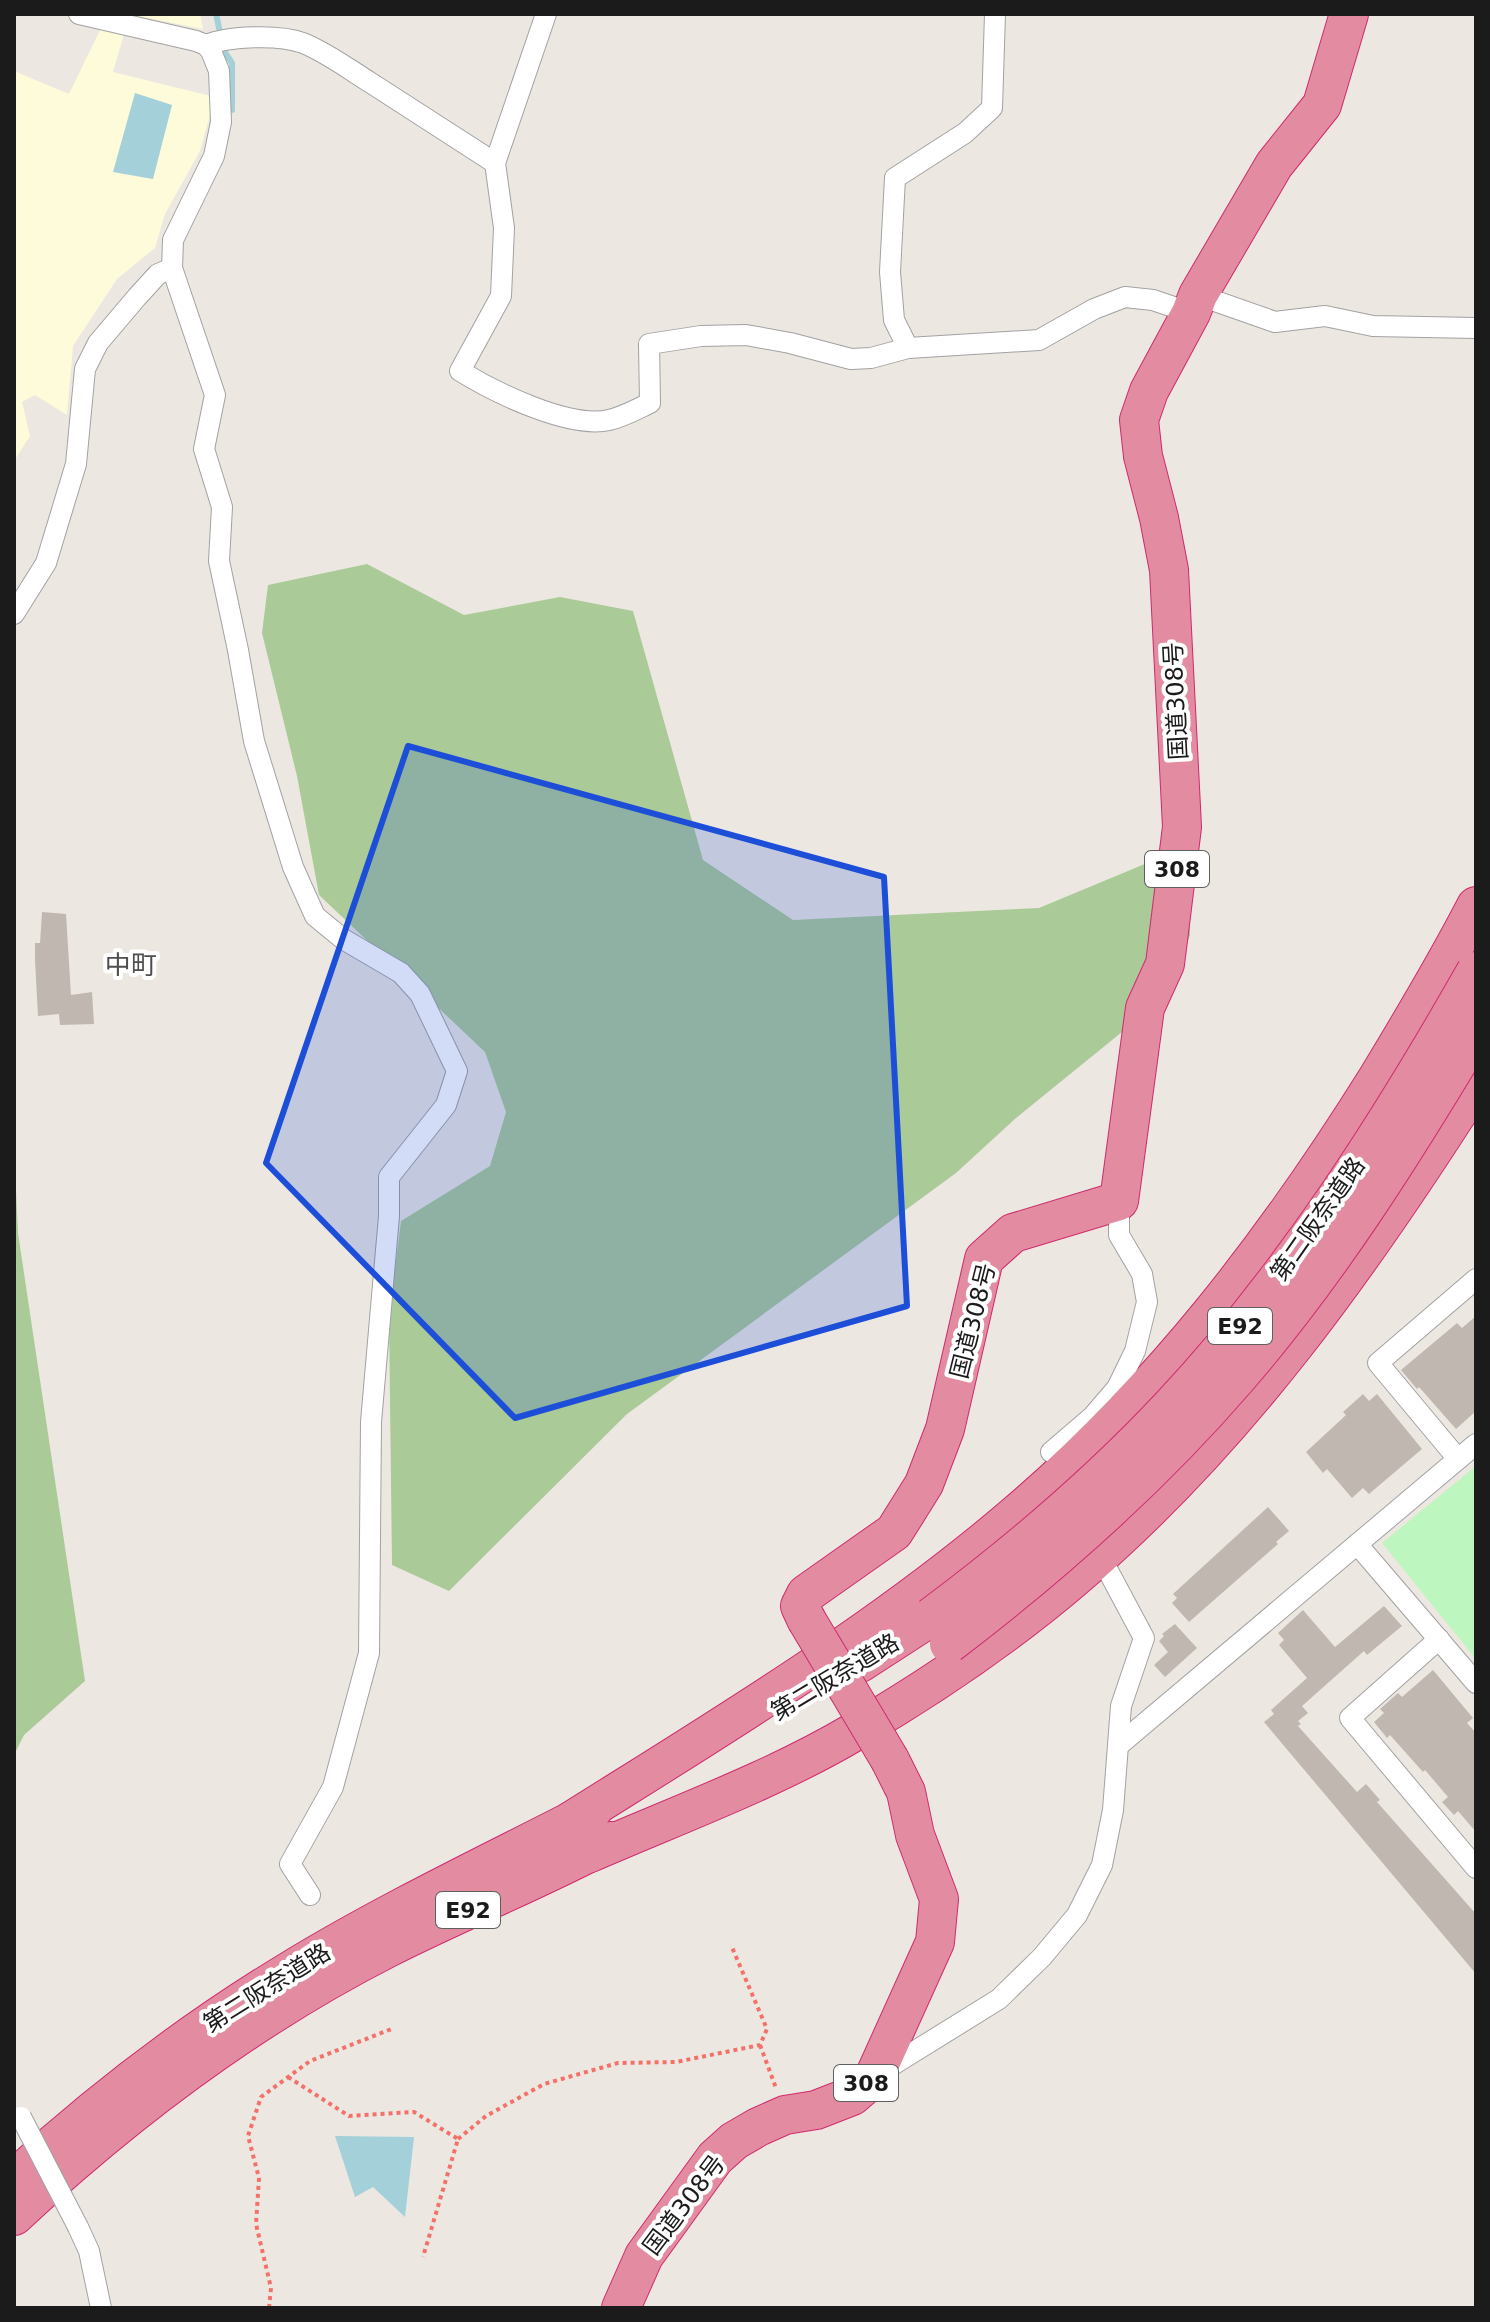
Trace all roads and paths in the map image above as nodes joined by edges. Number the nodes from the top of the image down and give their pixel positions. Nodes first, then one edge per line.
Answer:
1 (79, 14) edge
2 (546, 14) edge
3 (995, 14) edge
4 (1349, 14) edge
5 (206, 45) junction
6 (495, 163) junction
7 (172, 268) junction
8 (1195, 304) junction
9 (1476, 328) edge
10 (908, 348) junction
11 (14, 614) edge
12 (1476, 906) edge
13 (1476, 971) edge
14 (1476, 1032) edge
15 (1476, 1084) edge
16 (1119, 1201) junction
17 (1476, 1279) edge
18 (1476, 1444) edge
19 (1051, 1452) dead end
20 (1458, 1459) junction
21 (1357, 1544) junction
22 (1106, 1567) dead end
23 (940, 1630) junction
24 (1439, 1639) junction
25 (1476, 1683) edge
26 (1119, 1745) junction
27 (580, 1837) junction
28 (1476, 1868) edge
29 (310, 1895) dead end
30 (731, 1945) dead end
31 (394, 2028) dead end
32 (288, 2077) junction
33 (874, 2077) junction
34 (17, 2110) edge
35 (458, 2139) junction
36 (14, 2179) edge
37 (14, 2216) edge
38 (423, 2257) dead end
39 (101, 2308) edge
40 (269, 2308) edge
41 (621, 2308) edge

1 - 5 street
2 - 6 street
3 - 10 street
4 - 8 highway, 国道308号 / 308
5 - 6 street
5 - 7 street
6 - 10 street
7 - 11 street
7 - 29 street
8 - 9 street
8 - 10 street
8 - 16 highway, 国道308号 / 308
12 - 27 highway
13 - 23 highway, 第二阪奈道路 / E92, bridge
14 - 23 highway, 第二阪奈道路 / E92, bridge
15 - 27 highway
16 - 19 street
16 - 33 highway, 国道308号 / 308, bridge
17 - 20 street
18 - 20 street
20 - 21 street
21 - 24 street
21 - 26 street
22 - 26 street
23 - 27 highway, 第二阪奈道路 / E92
24 - 25 street
24 - 28 street
26 - 33 street
27 - 36 highway, 第二阪奈道路 / E92
27 - 37 highway, 第二阪奈道路 / E92
30 - 35 path
31 - 32 path
32 - 35 path
32 - 40 path
33 - 41 highway, 国道308号 / 308
34 - 39 street, bridge
35 - 38 path

